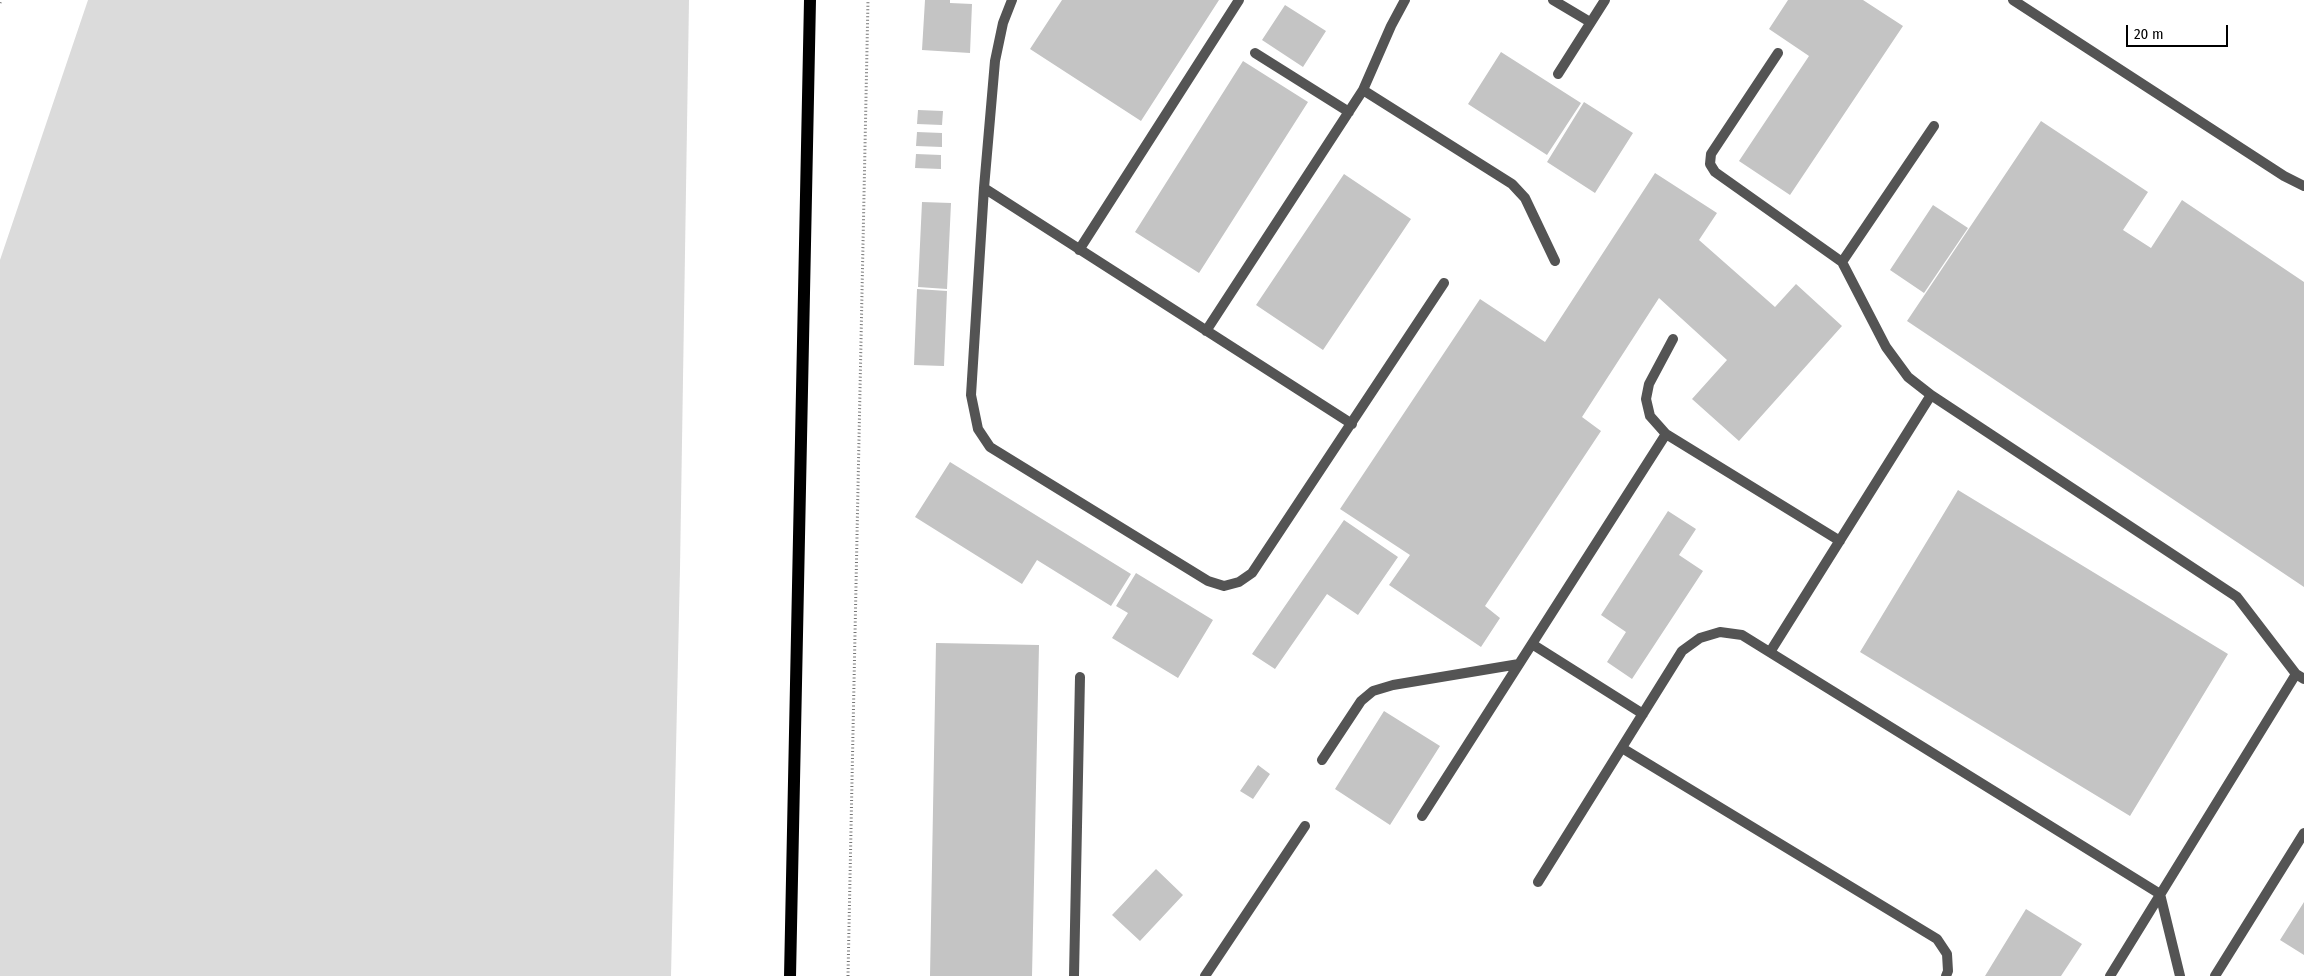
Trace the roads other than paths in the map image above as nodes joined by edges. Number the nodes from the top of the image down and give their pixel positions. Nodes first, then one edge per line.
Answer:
1 (810, 0) edge
2 (1012, 0) edge
3 (1239, 0) edge
4 (1405, 0) edge
5 (1553, 0) edge
6 (1605, 0) edge
7 (2013, 0) edge
8 (1590, 22) junction
9 (1255, 53) dead end
10 (1778, 53) dead end
11 (1558, 74) dead end
12 (1363, 90) junction
13 (1349, 112) junction
14 (1934, 126) dead end
15 (2304, 186) edge
16 (984, 188) junction
17 (1078, 250) junction
18 (1555, 261) dead end
19 (1842, 262) junction
20 (1444, 282) dead end
21 (1206, 331) junction
22 (1673, 338) dead end
23 (1931, 395) junction
24 (1352, 424) junction
25 (1666, 434) junction
26 (1840, 541) junction
27 (1532, 644) junction
28 (1770, 652) junction
29 (1519, 664) junction
30 (1080, 677) dead end
31 (2300, 677) edge
32 (1643, 714) junction
33 (1622, 748) junction
34 (1322, 760) dead end
35 (1422, 816) dead end
36 (1305, 826) dead end
37 (2304, 833) edge
38 (1538, 882) dead end
39 (2160, 894) junction
40 (790, 976) edge
41 (1074, 976) edge
42 (1204, 976) edge
43 (1946, 976) edge
44 (2110, 976) edge
45 (2180, 976) edge
46 (2215, 976) edge

1 - 40 main road
2 - 16 lane
3 - 17 lane
4 - 12 lane
5 - 8 lane
6 - 8 lane
7 - 15 lane
8 - 11 lane
9 - 13 lane
10 - 19 lane
12 - 13 lane
12 - 18 lane
13 - 21 lane
14 - 19 lane
16 - 17 lane
16 - 24 lane
17 - 21 lane
19 - 23 lane
20 - 24 lane
21 - 24 lane
22 - 25 lane
23 - 26 lane
23 - 31 lane
25 - 26 lane
25 - 27 lane
26 - 28 lane
27 - 29 lane
27 - 32 lane
28 - 32 lane
28 - 39 lane
29 - 34 lane
29 - 35 lane
30 - 41 lane
31 - 39 lane
32 - 33 lane
33 - 38 lane
33 - 43 lane
36 - 42 lane
37 - 46 lane
39 - 44 lane
39 - 45 lane

